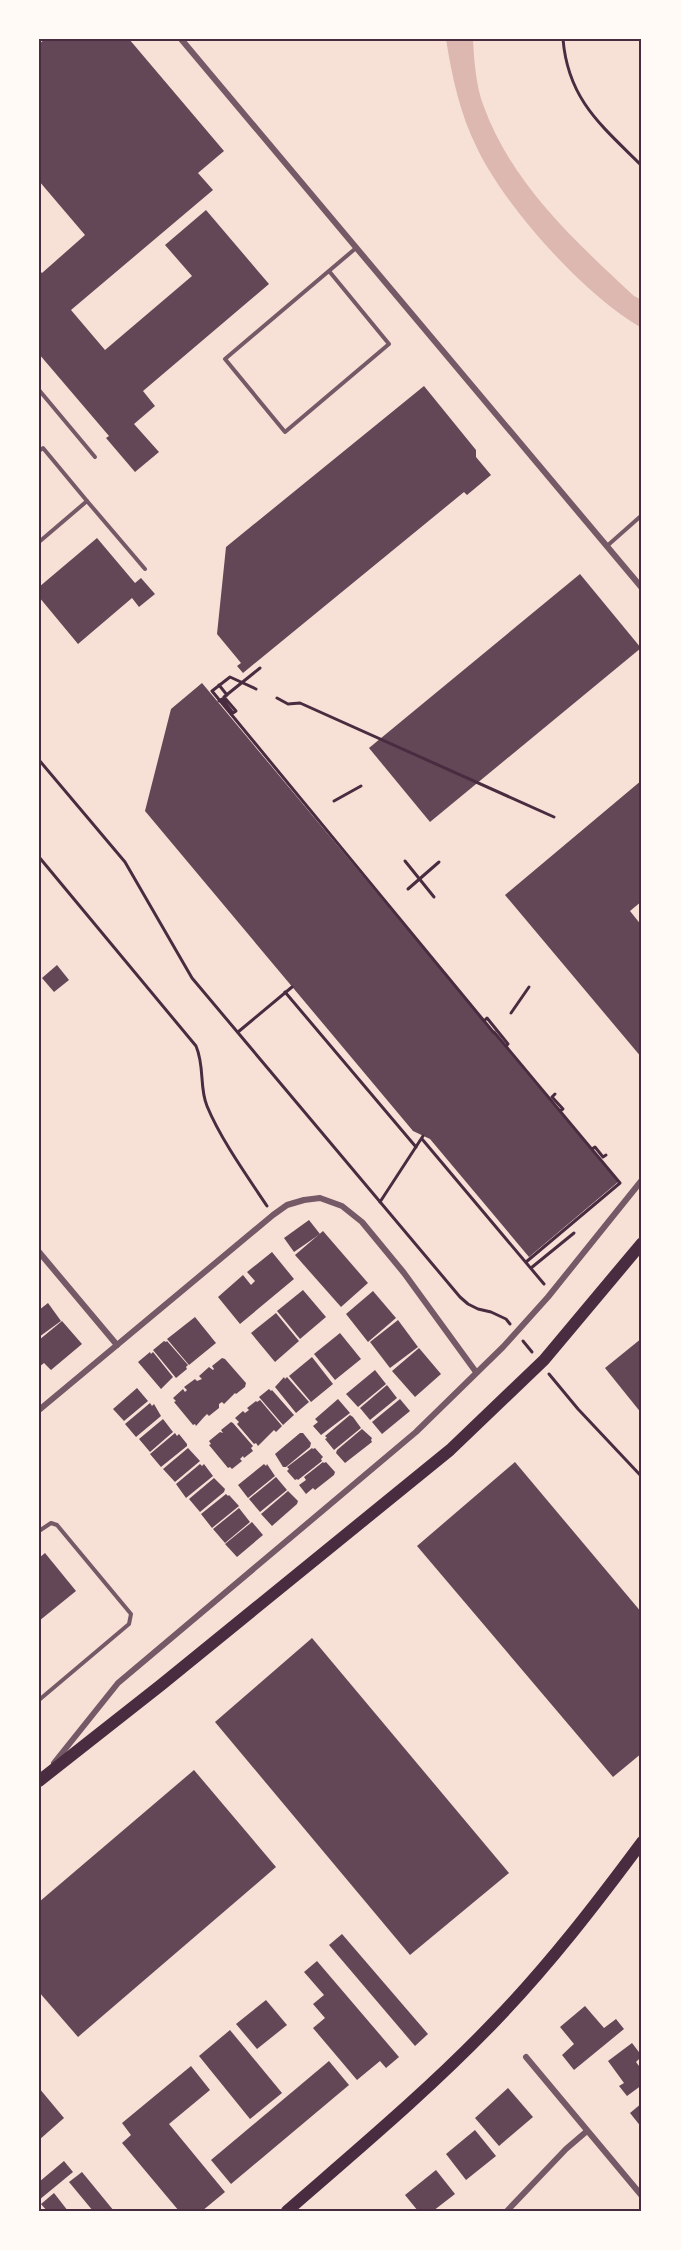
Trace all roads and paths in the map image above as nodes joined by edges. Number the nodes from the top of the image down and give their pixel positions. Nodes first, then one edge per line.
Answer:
1 (181, 39) edge
2 (563, 39) edge
3 (641, 165) edge
4 (356, 248) junction
5 (329, 271) junction
6 (39, 390) edge
7 (39, 452) edge
8 (95, 457) dead end
9 (87, 501) junction
10 (642, 515) edge
11 (39, 542) edge
12 (607, 546) junction
13 (145, 569) dead end
14 (642, 588) edge
15 (260, 668) dead end
16 (242, 682) junction
17 (219, 685) junction
18 (256, 689) dead end
19 (227, 695) junction
20 (277, 698) dead end
21 (219, 701) junction
22 (39, 760) edge
23 (361, 786) dead end
24 (334, 801) dead end
25 (554, 817) dead end
26 (39, 857) edge
27 (405, 861) dead end
28 (439, 862) dead end
29 (419, 879) junction
30 (408, 889) dead end
31 (434, 897) dead end
32 (292, 987) dead end
33 (529, 987) dead end
34 (285, 992) junction
35 (511, 1013) dead end
36 (238, 1032) junction
37 (555, 1094) dead end
38 (560, 1111) junction
39 (416, 1147) junction
40 (592, 1149) junction
41 (606, 1155) dead end
42 (642, 1180) edge
43 (380, 1202) junction
44 (273, 1215) junction
45 (574, 1233) dead end
46 (642, 1243) edge
47 (39, 1252) edge
48 (526, 1262) junction
49 (531, 1269) junction
50 (544, 1284) dead end
51 (510, 1324) dead end
52 (523, 1341) dead end
53 (117, 1345) junction
54 (536, 1357) dead end
55 (476, 1372) junction
56 (549, 1373) dead end
57 (39, 1410) edge
58 (642, 1477) edge
59 (39, 1531) edge
60 (39, 1700) edge
61 (40, 1780) edge
62 (642, 1842) edge
63 (526, 2057) dead end
64 (587, 2131) junction
65 (642, 2196) edge
66 (287, 2211) edge
67 (507, 2211) edge

1 - 4 street
2 - 3 path
4 - 5 lane
4 - 12 street
5 - 5 lane
6 - 8 lane
7 - 9 lane
9 - 11 lane
9 - 13 lane
10 - 12 lane
12 - 14 street
15 - 16 path
16 - 17 path
16 - 18 path
16 - 19 path
17 - 19 path
17 - 21 path
19 - 21 path
20 - 25 path
21 - 38 path
22 - 36 path
23 - 24 path
26 - 44 path
27 - 29 path
28 - 29 path
29 - 30 path
29 - 31 path
32 - 34 path
33 - 35 path
34 - 36 path
34 - 39 path
36 - 43 path
37 - 38 path
38 - 40 path
39 - 43 path
39 - 48 path
40 - 41 path
40 - 48 path
42 - 55 street
43 - 51 path
44 - 53 street
44 - 55 street
45 - 49 path
46 - 61 main road
47 - 53 street
48 - 49 path
49 - 50 path
52 - 54 path
53 - 57 street
55 - 61 street
56 - 58 path
59 - 60 lane
62 - 66 main road
63 - 64 street
64 - 65 street
64 - 67 street

